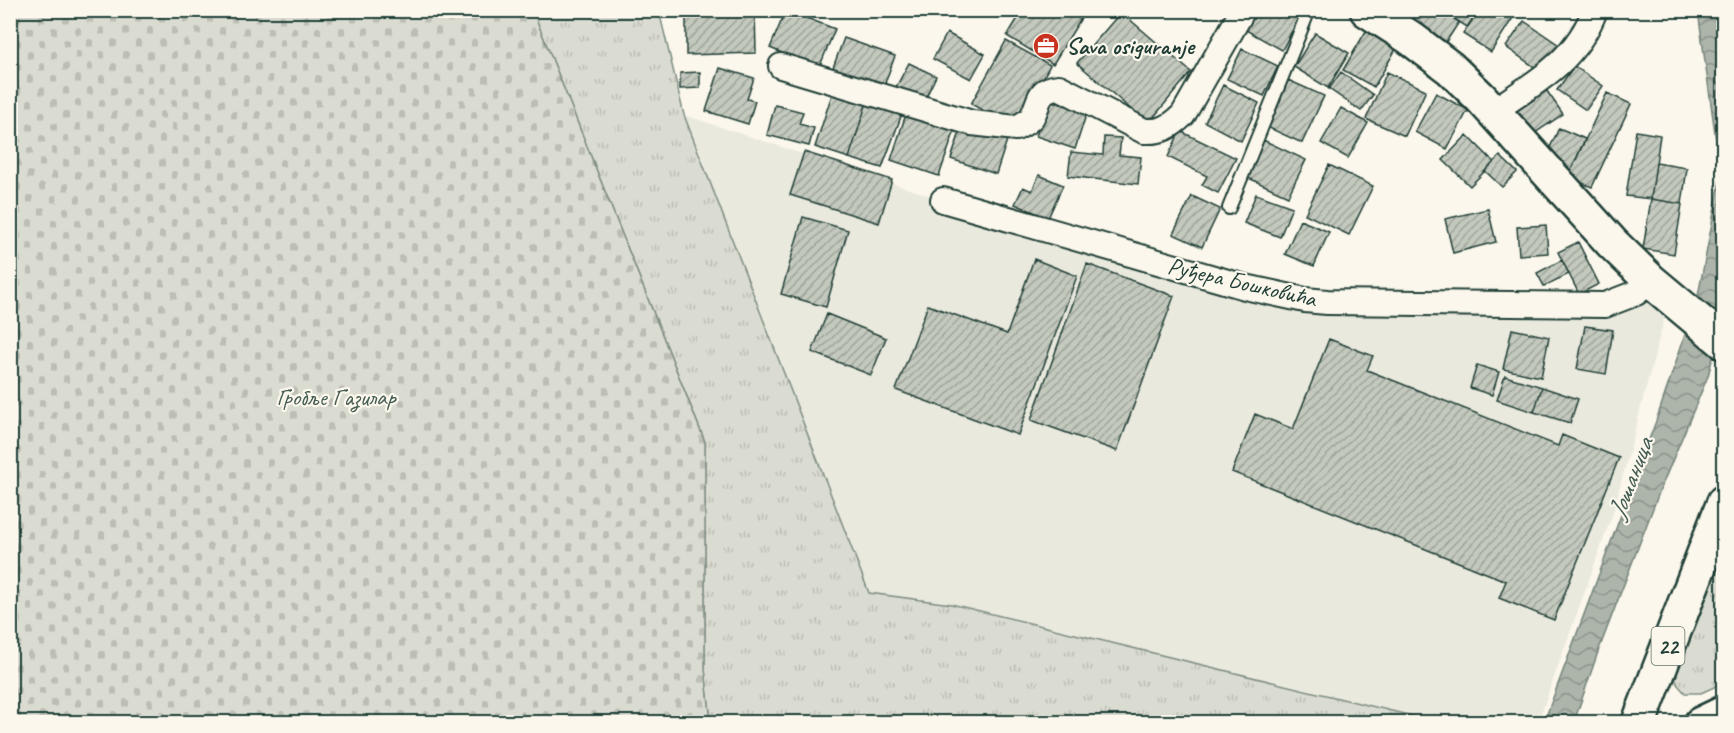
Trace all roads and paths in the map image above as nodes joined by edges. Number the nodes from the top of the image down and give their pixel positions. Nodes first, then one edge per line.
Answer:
1 (1243, 10) edge
2 (1309, 10) edge
3 (1367, 10) edge
4 (1594, 10) edge
5 (781, 66) dead end
6 (1493, 111) junction
7 (943, 200) dead end
8 (1229, 208) dead end
9 (1661, 289) junction
10 (1724, 342) edge
11 (1724, 502) edge
12 (1639, 723) edge

1 - 5 street
2 - 8 lane
3 - 6 main road
4 - 6 street
6 - 9 main road
7 - 9 street, Руђера Бошковића
9 - 10 main road
11 - 12 main road, 22

